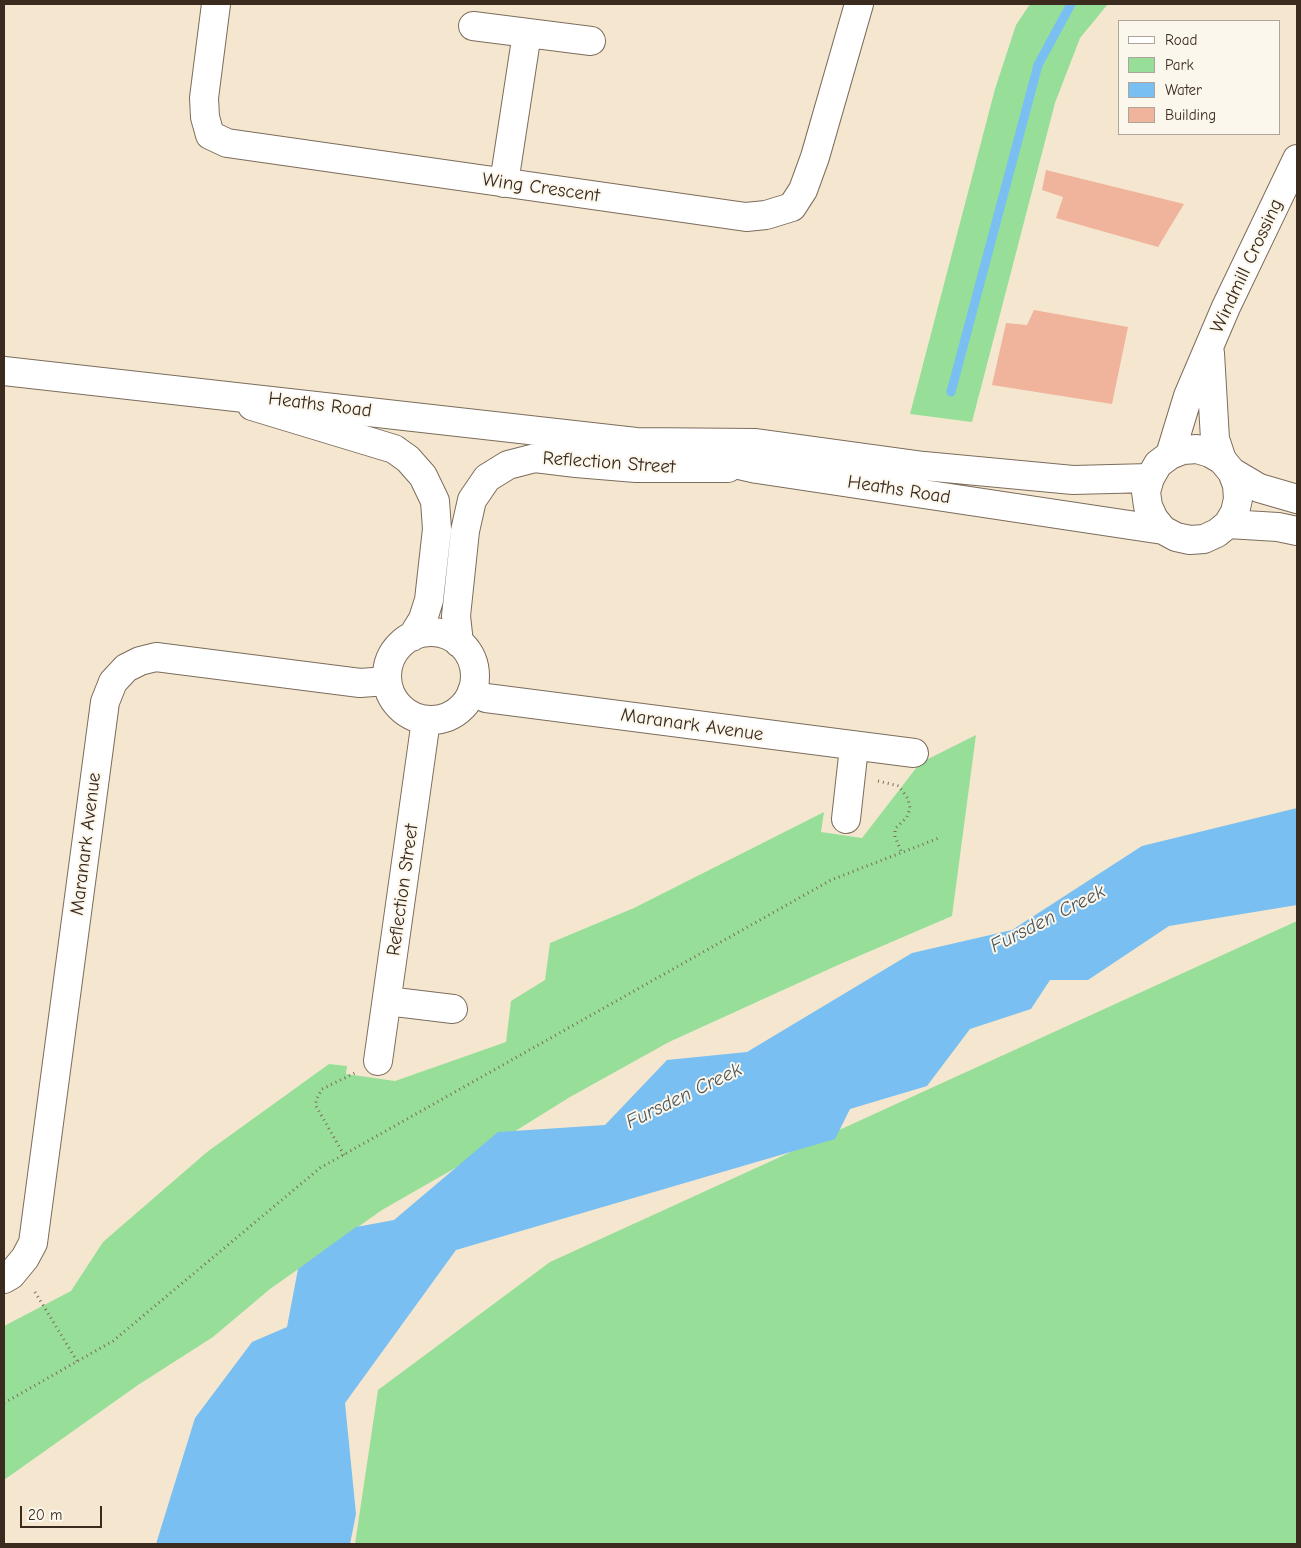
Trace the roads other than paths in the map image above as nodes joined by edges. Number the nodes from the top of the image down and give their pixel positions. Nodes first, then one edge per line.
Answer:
1 (216, 4) edge
2 (859, 4) edge
3 (473, 26) dead end
4 (527, 33) junction
5 (591, 41) dead end
6 (1297, 159) edge
7 (504, 183) junction
8 (1291, 187) edge
9 (1210, 346) junction
10 (4, 370) edge
11 (206, 392) junction
12 (636, 442) junction
13 (1170, 455) junction
14 (1227, 466) junction
15 (757, 468) junction
16 (1150, 478) junction
17 (1297, 499) edge
18 (1228, 524) junction
19 (1163, 530) junction
20 (1297, 531) edge
21 (412, 637) junction
22 (460, 643) junction
23 (388, 681) junction
24 (472, 692) junction
25 (426, 720) junction
26 (854, 747) junction
27 (914, 753) dead end
28 (846, 819) dead end
29 (388, 1001) junction
30 (454, 1009) dead end
31 (379, 1056) road end
32 (4, 1279) edge

1 - 7 street, Wing Crescent
2 - 7 street, Wing Crescent
3 - 4 street
4 - 5 street
4 - 7 street
6 - 8 street, Windmill Crossing
8 - 9 street, Windmill Crossing
9 - 13 street, Windmill Crossing
9 - 14 street, Windmill Crossing
10 - 11 street, Heaths Road
11 - 12 street, Heaths Road
11 - 21 street
12 - 15 street, Heaths Road
12 - 16 street, Heaths Road
13 - 14 street
13 - 16 street
14 - 17 street
14 - 18 street
15 - 19 street, Heaths Road
15 - 22 street, Reflection Street
16 - 19 street
18 - 19 street
18 - 20 street
21 - 22 street
21 - 23 street
22 - 24 street
23 - 25 street
23 - 32 street, Maranark Avenue
24 - 25 street
24 - 26 street, Maranark Avenue
25 - 29 street, Reflection Street
26 - 27 street, Maranark Avenue
26 - 28 street
29 - 30 street
29 - 31 street, Reflection Street

